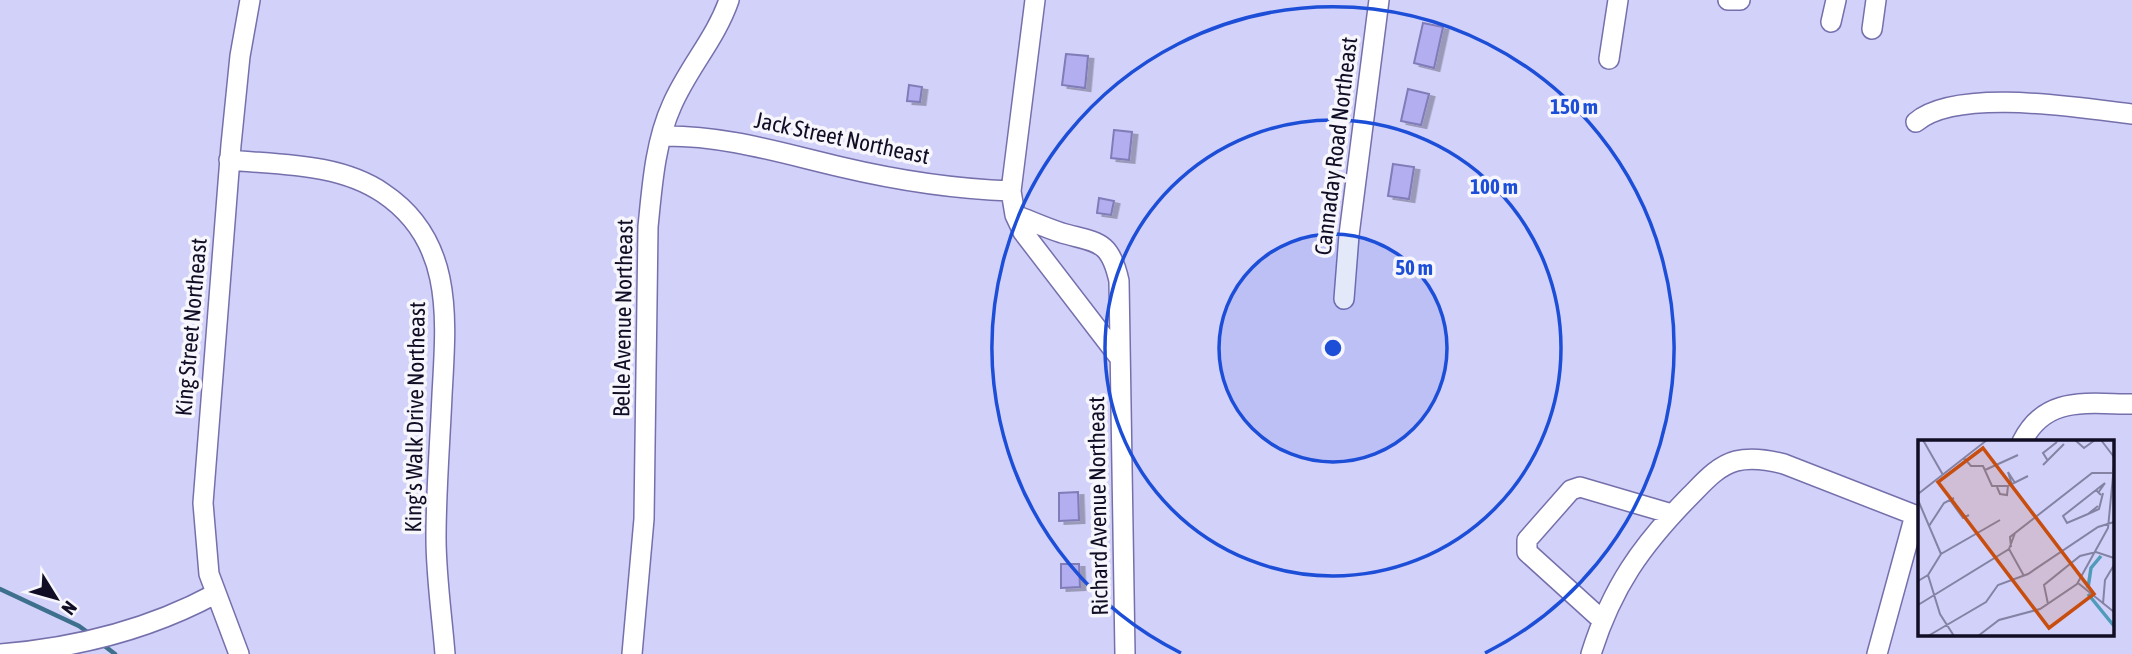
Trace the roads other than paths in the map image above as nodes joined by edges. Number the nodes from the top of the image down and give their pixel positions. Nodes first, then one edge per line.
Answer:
1 (250, 0) edge
2 (729, 0) edge
3 (1035, 0) edge
4 (1379, 0) edge
5 (1618, 0) edge
6 (1728, 0) edge
7 (1740, 0) edge
8 (1836, 0) edge
9 (1876, 0) edge
10 (1831, 22) dead end
11 (1872, 29) dead end
12 (1609, 59) dead end
13 (2132, 114) edge
14 (1916, 122) dead end
15 (662, 136) junction
16 (229, 160) junction
17 (1011, 191) junction
18 (1015, 215) junction
19 (1344, 299) dead end
20 (1119, 357) junction
21 (2132, 404) edge
22 (2023, 440) edge
23 (1672, 514) junction
24 (1917, 516) edge
25 (215, 594) junction
26 (1602, 620) junction
27 (0, 654) edge
28 (239, 654) edge
29 (445, 654) edge
30 (632, 654) edge
31 (1125, 654) edge
32 (1591, 654) edge
33 (1877, 654) edge

1 - 16 street, King Street Northeast
2 - 15 street, Belle Avenue Northeast
3 - 17 street
4 - 19 street, Cannaday Road Northeast
5 - 12 street
6 - 7 street
8 - 10 street
9 - 11 street
13 - 14 street
15 - 17 street, Jack Street Northeast
15 - 30 street, Belle Avenue Northeast
16 - 25 street, King Street Northeast
16 - 29 street, King's Walk Drive Northeast
17 - 18 street
18 - 20 street
18 - 20 street, Richard Avenue Northeast
20 - 31 street, Richard Avenue Northeast
21 - 22 street
23 - 24 street
23 - 26 street
23 - 26 street
24 - 33 street
25 - 27 street
25 - 28 street, King Street Northeast
26 - 32 street

